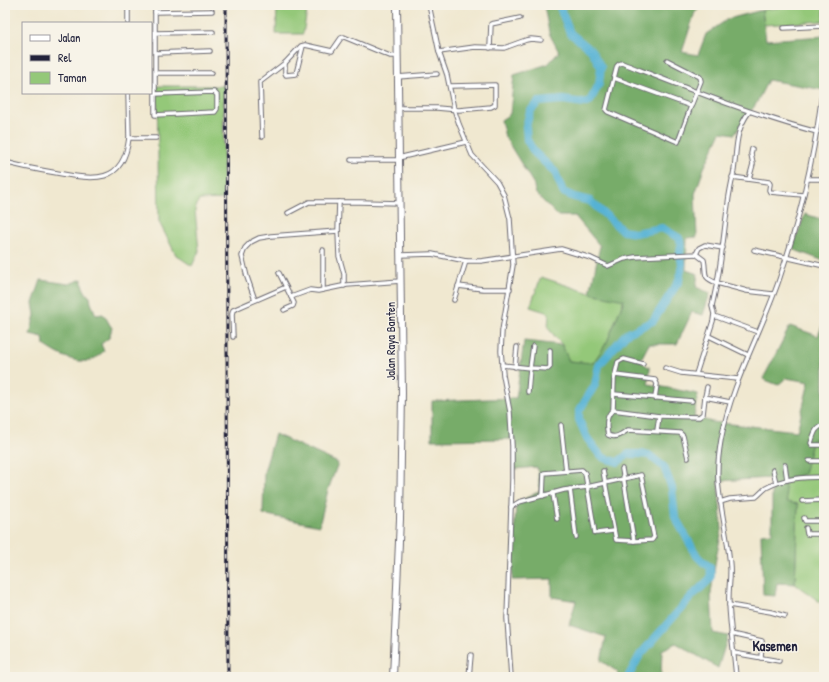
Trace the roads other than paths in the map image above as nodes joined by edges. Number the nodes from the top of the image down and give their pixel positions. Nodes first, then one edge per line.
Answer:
1 (128, 5) edge
2 (155, 5) edge
3 (397, 5) edge
4 (430, 5) edge
5 (212, 11) dead end
6 (155, 12) junction
7 (520, 18) dead end
8 (128, 22) edge
9 (824, 26) edge
10 (784, 28) dead end
11 (213, 32) dead end
12 (156, 33) junction
13 (541, 40) dead end
14 (303, 46) junction
15 (490, 48) junction
16 (210, 52) dead end
17 (439, 52) junction
18 (156, 53) junction
19 (397, 56) junction
20 (667, 60) dead end
21 (285, 63) junction
22 (156, 73) junction
23 (212, 73) dead end
24 (437, 74) dead end
25 (398, 77) junction
26 (824, 77) edge
27 (614, 78) junction
28 (450, 86) junction
29 (697, 92) junction
30 (128, 94) edge
31 (155, 94) junction
32 (692, 106) junction
33 (398, 108) junction
34 (454, 109) junction
35 (749, 112) junction
36 (817, 132) junction
37 (262, 137) dead end
38 (129, 138) junction
39 (156, 138) dead end
40 (466, 142) junction
41 (752, 149) dead end
42 (398, 159) junction
43 (351, 160) dead end
44 (5, 162) edge
45 (732, 177) junction
46 (749, 179) junction
47 (808, 179) junction
48 (824, 179) edge
49 (803, 195) junction
50 (339, 202) junction
51 (400, 204) junction
52 (288, 213) dead end
53 (338, 231) junction
54 (723, 248) junction
55 (323, 250) dead end
56 (754, 250) dead end
57 (694, 254) junction
58 (401, 255) junction
59 (513, 256) junction
60 (786, 258) junction
61 (466, 261) junction
62 (820, 265) dead end
63 (279, 273) dead end
64 (401, 281) junction
65 (717, 283) junction
66 (344, 286) junction
67 (458, 286) junction
68 (286, 287) junction
69 (510, 289) junction
70 (323, 290) junction
71 (773, 294) junction
72 (291, 297) junction
73 (255, 300) junction
74 (454, 300) dead end
75 (284, 310) dead end
76 (714, 316) junction
77 (758, 332) junction
78 (709, 336) junction
79 (233, 337) dead end
80 (517, 346) dead end
81 (533, 346) dead end
82 (550, 350) dead end
83 (748, 355) junction
84 (643, 364) dead end
85 (502, 365) junction
86 (515, 367) junction
87 (530, 368) junction
88 (665, 368) dead end
89 (614, 374) junction
90 (696, 374) junction
91 (738, 379) junction
92 (707, 387) dead end
93 (528, 392) dead end
94 (614, 394) junction
95 (705, 397) junction
96 (655, 398) junction
97 (692, 401) dead end
98 (730, 402) junction
99 (613, 410) junction
100 (658, 416) junction
101 (824, 424) edge
102 (562, 426) dead end
103 (657, 431) junction
104 (824, 444) edge
105 (688, 458) dead end
106 (809, 461) dead end
107 (824, 461) edge
108 (785, 466) dead end
109 (622, 469) dead end
110 (773, 470) dead end
111 (566, 471) junction
112 (603, 471) dead end
113 (824, 477) edge
114 (623, 479) junction
115 (787, 480) junction
116 (605, 483) junction
117 (776, 483) junction
118 (587, 486) junction
119 (570, 489) junction
120 (553, 494) junction
121 (543, 496) junction
122 (824, 500) edge
123 (802, 501) dead end
124 (720, 502) junction
125 (511, 507) junction
126 (804, 518) dead end
127 (557, 519) dead end
128 (824, 521) edge
129 (806, 528) dead end
130 (613, 530) junction
131 (824, 534) edge
132 (576, 536) dead end
133 (634, 541) junction
134 (729, 605) junction
135 (785, 616) dead end
136 (731, 634) junction
137 (734, 653) junction
138 (471, 655) dead end
139 (761, 658) junction
140 (779, 661) dead end
141 (393, 677) edge
142 (469, 677) edge
143 (511, 677) edge
144 (736, 677) edge

1 - 8 street
2 - 6 street
3 - 19 main road, Jalan Raya Banten
4 - 17 street
5 - 6 street
6 - 12 street
7 - 15 street
9 - 10 street
11 - 12 street
12 - 18 street
13 - 15 street
14 - 19 street
14 - 21 street
14 - 21 street
15 - 17 street
16 - 18 street
17 - 28 street
18 - 22 street
19 - 25 main road, Jalan Raya Banten
20 - 29 street
21 - 37 street
22 - 23 street
22 - 31 street
24 - 25 street
25 - 33 main road, Jalan Raya Banten
26 - 36 street
27 - 29 street
27 - 32 street
27 - 32 street
28 - 34 street
28 - 34 street
29 - 32 street
29 - 35 street
30 - 38 street
31 - 31 street
33 - 34 street
33 - 42 main road, Jalan Raya Banten
34 - 40 street
35 - 36 street
35 - 45 street
36 - 47 street
38 - 39 street
38 - 44 street
40 - 42 street
40 - 59 street
41 - 46 street
42 - 43 street
42 - 51 main road, Jalan Raya Banten
45 - 46 street
45 - 54 street
46 - 49 street
47 - 48 street
47 - 49 street
49 - 60 street
50 - 51 street
50 - 52 street
50 - 53 street
51 - 58 main road, Jalan Raya Banten
53 - 66 street
53 - 73 street
54 - 57 street
54 - 65 street
55 - 70 street
56 - 60 street
57 - 59 street
57 - 65 street
58 - 61 street
58 - 64 main road, Jalan Raya Banten
59 - 61 street
59 - 69 street
60 - 62 street
60 - 71 street
61 - 67 street
63 - 68 street
64 - 66 street
64 - 141 main road, Jalan Raya Banten
65 - 71 street
65 - 76 street
66 - 70 street
67 - 69 street
67 - 74 street
68 - 72 street
68 - 73 street
69 - 85 street
70 - 72 street
71 - 77 street
72 - 75 street
73 - 79 street
76 - 77 street
76 - 78 street
77 - 83 street
78 - 83 street
78 - 90 street
80 - 86 street
81 - 87 street
82 - 87 street
83 - 91 street
84 - 89 street
85 - 86 street
85 - 125 street
86 - 87 street
87 - 93 street
88 - 90 street
89 - 94 street
89 - 96 street
90 - 91 street
91 - 98 street
92 - 95 street
94 - 96 street
94 - 99 street
95 - 98 street
95 - 100 street
96 - 97 street
98 - 124 street
99 - 100 street
99 - 103 street
100 - 103 street
101 - 104 street
102 - 111 street
103 - 105 street
106 - 107 street
108 - 115 street
109 - 114 street
110 - 117 street
111 - 118 street
111 - 121 street
112 - 116 street
113 - 115 street
114 - 116 street
114 - 133 street
114 - 133 street
115 - 117 street
116 - 118 street
116 - 130 street
117 - 124 street
118 - 119 street
118 - 130 street
119 - 120 street
119 - 132 street
120 - 121 street
120 - 127 street
121 - 125 street
122 - 123 street
124 - 134 street
125 - 143 street
126 - 128 street
129 - 131 street
130 - 133 street
134 - 135 street
134 - 136 street
136 - 137 street
136 - 139 street
137 - 139 street
137 - 144 street
138 - 142 street
139 - 140 street

